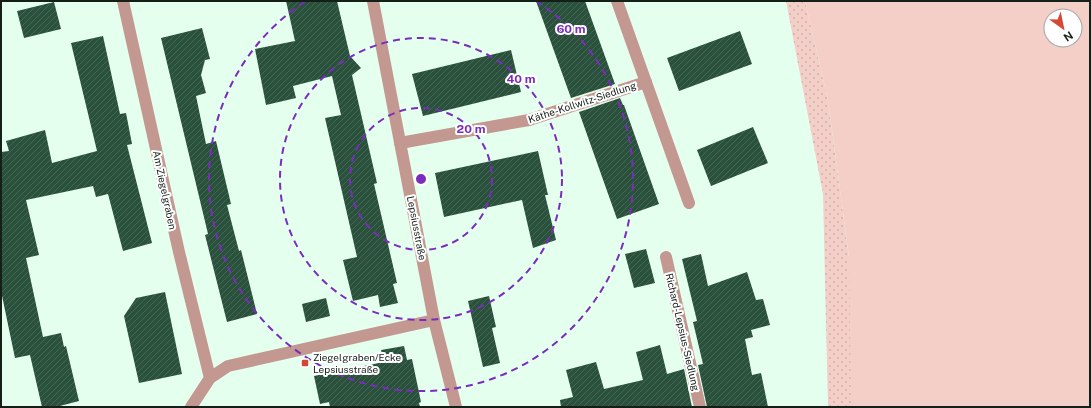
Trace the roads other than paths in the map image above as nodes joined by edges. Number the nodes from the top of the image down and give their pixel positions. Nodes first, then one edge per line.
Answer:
1 (123, 1) edge
2 (373, 1) edge
3 (617, 1) edge
4 (646, 82) junction
5 (400, 143) junction
6 (689, 203) dead end
7 (666, 257) dead end
8 (434, 320) junction
9 (210, 378) junction
10 (191, 407) edge
11 (456, 407) edge
12 (700, 407) edge

1 - 9 street, Am Ziegelgraben
2 - 5 street, Lepsiusstraße
3 - 4 street, Käthe-Kollwitz-Siedlung
4 - 5 street, Käthe-Kollwitz-Siedlung
4 - 6 street, Käthe-Kollwitz-Siedlung
5 - 8 street, Lepsiusstraße
7 - 12 street, Richard-Lepsius-Siedlung
8 - 9 street
8 - 11 street, Lepsiusstraße
9 - 10 street

